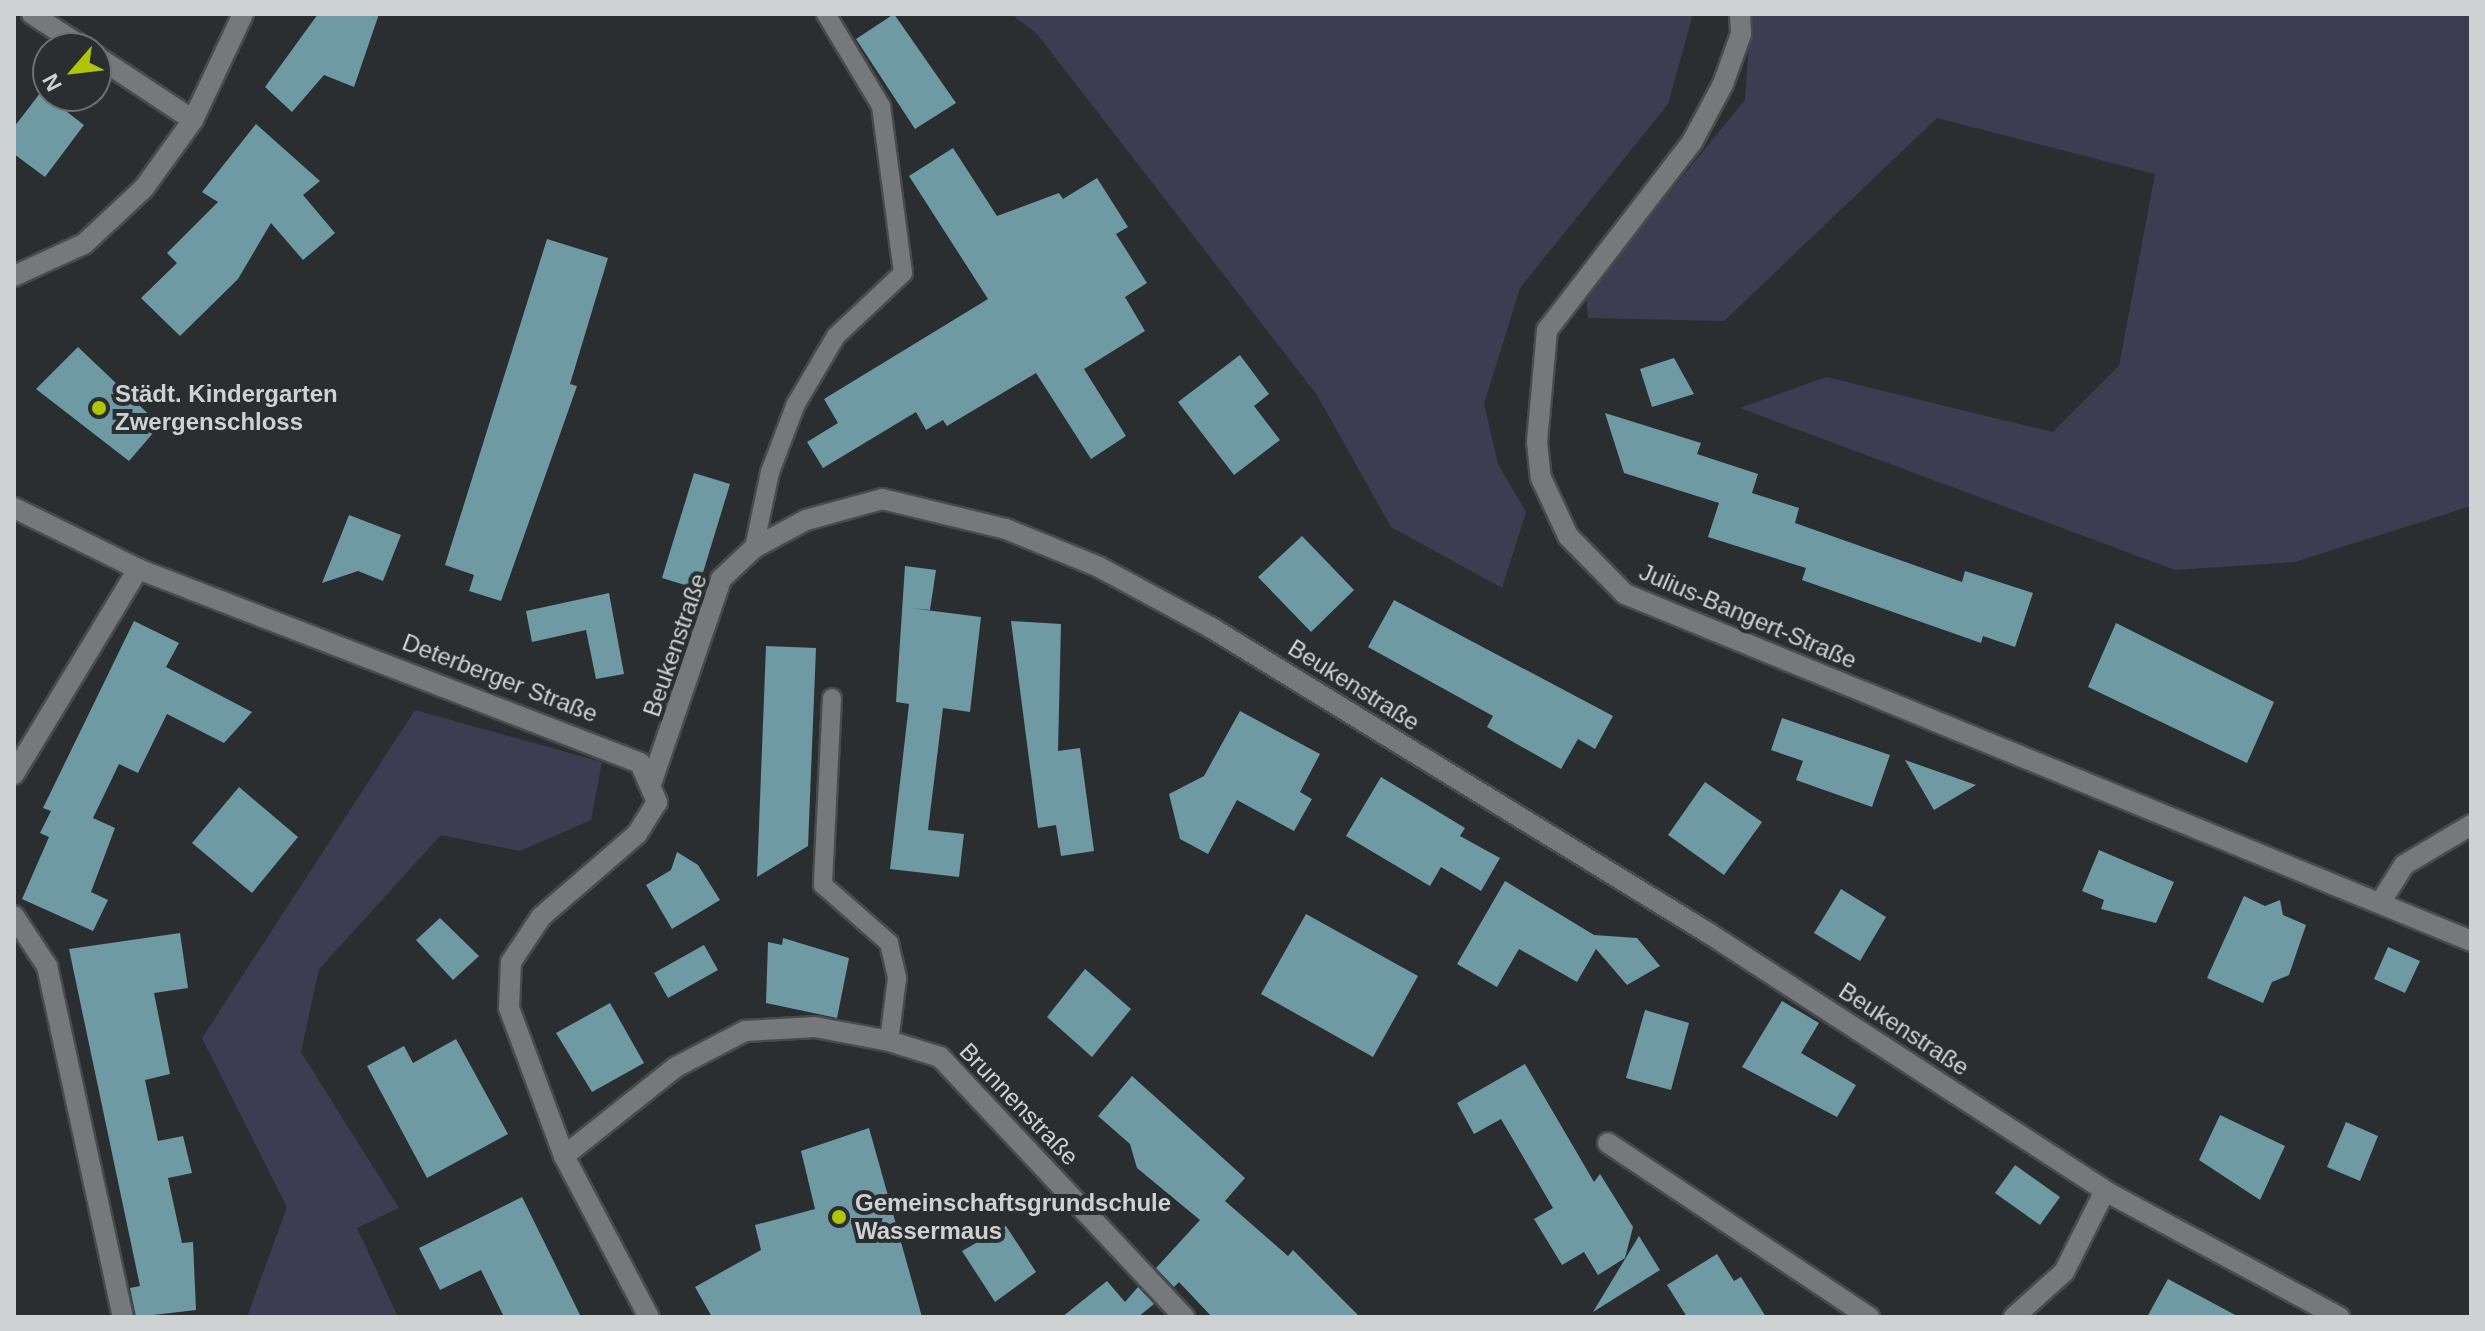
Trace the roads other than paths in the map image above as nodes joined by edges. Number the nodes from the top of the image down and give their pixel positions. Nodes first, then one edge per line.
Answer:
1 (32, 14) edge
2 (243, 14) edge
3 (826, 14) edge
4 (1740, 14) edge
5 (60, 32) edge
6 (112, 67) edge
7 (193, 120) junction
8 (14, 276) edge
9 (14, 508) edge
10 (754, 548) junction
11 (138, 569) junction
12 (832, 698) dead end
13 (14, 774) edge
14 (652, 781) junction
15 (2471, 825) edge
16 (2382, 900) junction
17 (14, 916) edge
18 (2471, 941) edge
19 (889, 1041) junction
20 (1608, 1143) dead end
21 (564, 1156) junction
22 (2105, 1191) junction
23 (123, 1317) edge
24 (649, 1317) edge
25 (1184, 1317) edge
26 (1869, 1317) edge
27 (2014, 1317) edge
28 (2339, 1317) edge

1 - 5 street
2 - 7 street
3 - 10 lane
4 - 16 street, Julius-Bangert-Straße
6 - 7 street
7 - 8 street
9 - 11 street, Deterberger Straße
10 - 14 street, Beukenstraße
10 - 22 street, Beukenstraße
11 - 13 street
11 - 14 street, Deterberger Straße
12 - 19 lane
14 - 21 street
15 - 16 street
16 - 18 street, Julius-Bangert-Straße
17 - 23 street
19 - 21 street, Brunnenstraße
19 - 25 street, Brunnenstraße
20 - 26 street
21 - 24 street
22 - 27 street
22 - 28 street, Beukenstraße

